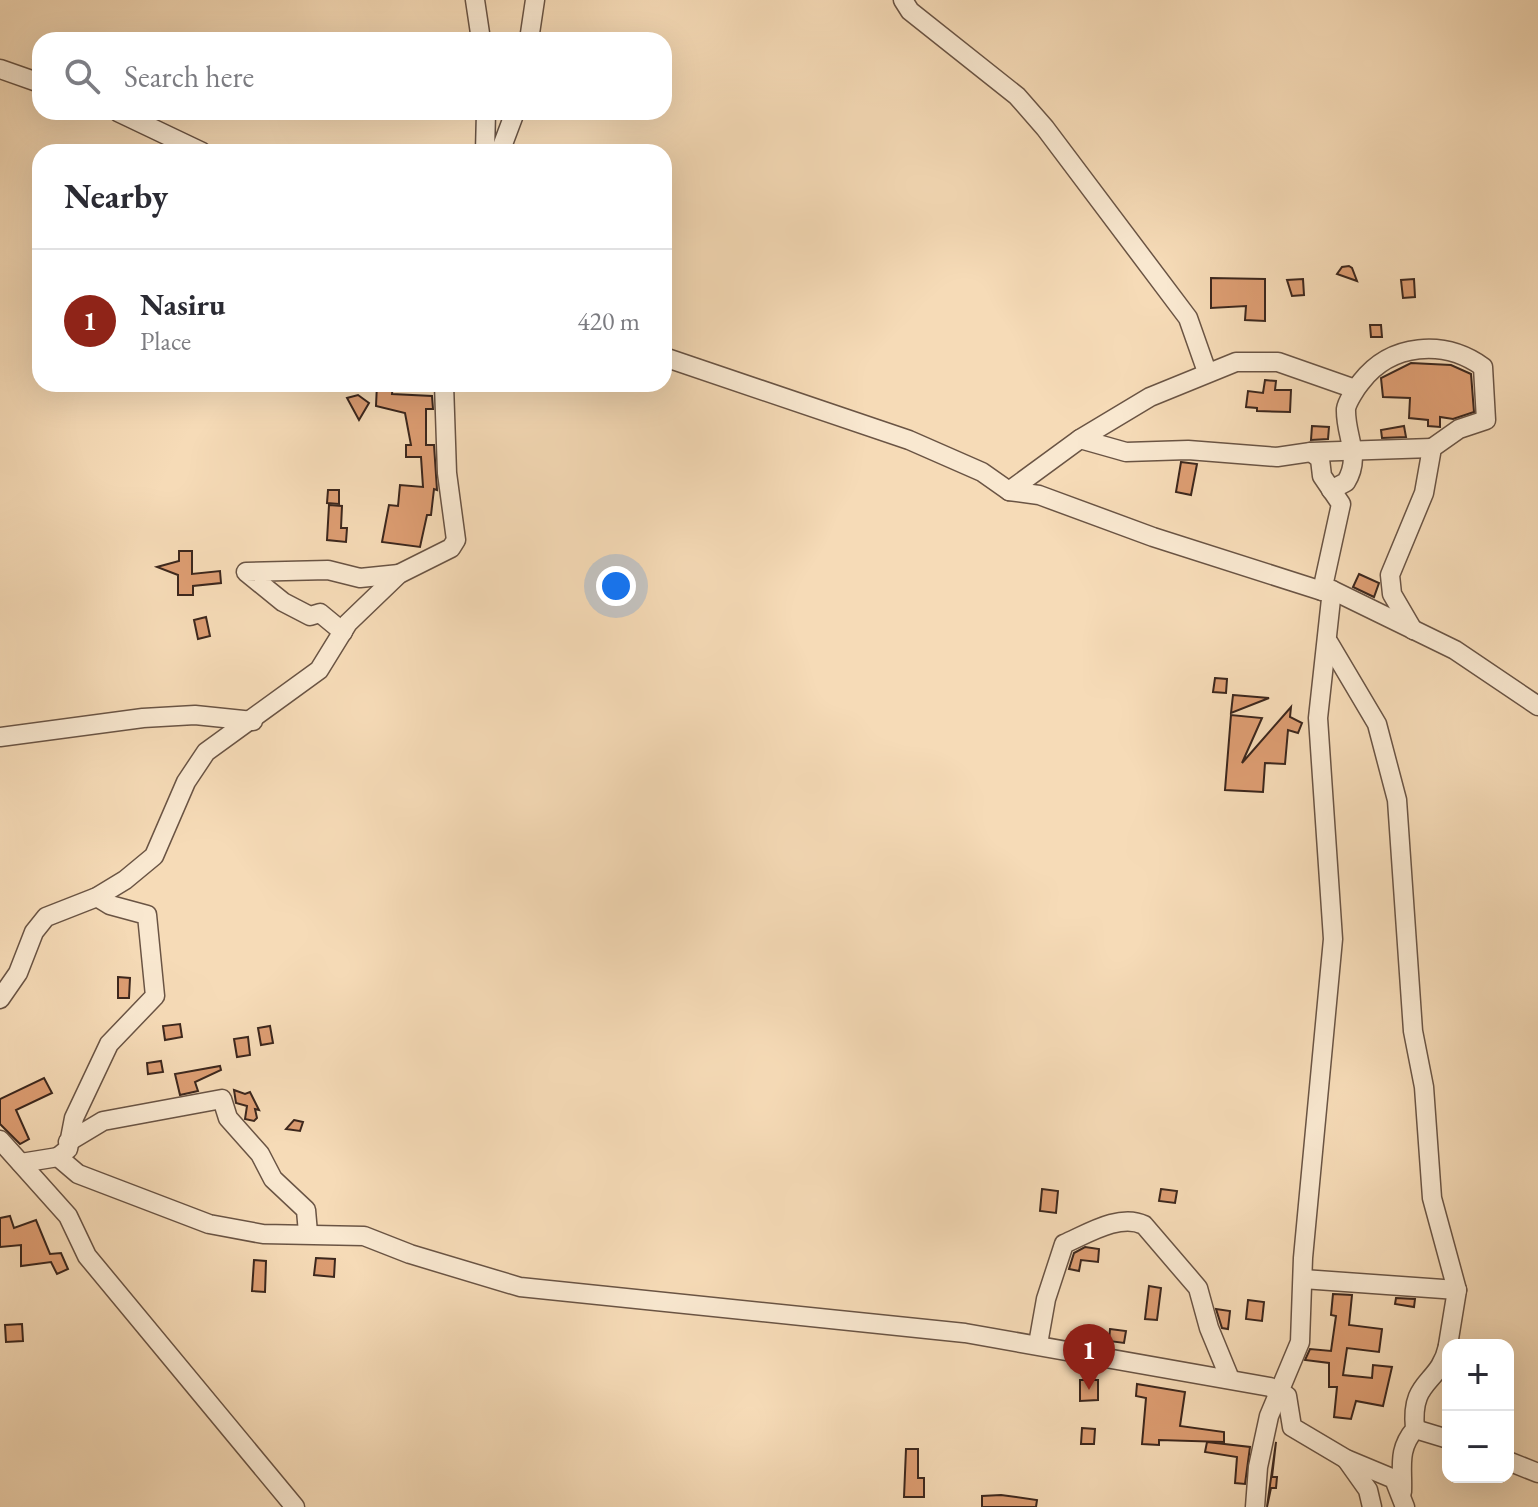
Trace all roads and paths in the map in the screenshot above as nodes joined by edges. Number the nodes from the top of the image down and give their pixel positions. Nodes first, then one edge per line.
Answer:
1 (475, 0) edge
2 (535, 0) edge
3 (903, 0) edge
4 (480, 32) edge
5 (530, 32) edge
6 (0, 69) edge
7 (32, 80) edge
8 (135, 120) edge
9 (486, 120) edge
10 (512, 120) edge
11 (185, 144) edge
12 (485, 144) edge
13 (503, 144) edge
14 (672, 360) edge
15 (1207, 372) junction
16 (1355, 389) junction
17 (444, 392) edge
18 (1080, 439) junction
19 (1432, 448) junction
20 (1355, 451) junction
21 (1311, 452) junction
22 (1331, 490) junction
23 (1009, 491) junction
24 (399, 574) junction
25 (1327, 591) junction
26 (1413, 630) junction
27 (343, 632) junction
28 (1329, 643) junction
29 (1538, 706) edge
30 (253, 721) junction
31 (0, 737) edge
32 (97, 897) junction
33 (0, 999) edge
34 (1, 1144) edge
35 (63, 1150) junction
36 (21, 1163) junction
37 (308, 1233) junction
38 (1303, 1279) junction
39 (1457, 1290) junction
40 (1449, 1339) edge
41 (1038, 1344) junction
42 (1442, 1364) edge
43 (1230, 1379) junction
44 (1278, 1390) junction
45 (1415, 1429) junction
46 (1442, 1437) edge
47 (1346, 1459) junction
48 (1514, 1463) edge
49 (1538, 1473) edge
50 (1404, 1501) edge
51 (295, 1507) edge
52 (1255, 1507) edge
53 (1372, 1507) edge

1 - 4 street
2 - 5 street
3 - 15 street
6 - 7 street
8 - 11 street
9 - 12 street
10 - 13 street
14 - 23 street
15 - 16 street
15 - 18 street
16 - 19 street
16 - 20 street
17 - 24 street
18 - 21 street
18 - 23 street
19 - 20 street
19 - 26 street
20 - 21 street
20 - 22 street
21 - 22 street
22 - 25 street
23 - 25 street
24 - 27 street
24 - 27 street
25 - 26 street
25 - 28 street
26 - 29 street
27 - 30 street
28 - 38 street
28 - 39 street
30 - 31 street
30 - 32 street
32 - 33 street
32 - 35 street
34 - 36 street
35 - 36 street
35 - 37 street
35 - 37 street
36 - 51 street
37 - 41 street
38 - 39 street
38 - 44 street
39 - 40 street
41 - 43 street
41 - 43 street
42 - 45 street
43 - 44 street
44 - 47 street
44 - 52 street
45 - 46 street
45 - 50 street
47 - 50 street
47 - 53 street
48 - 49 street

